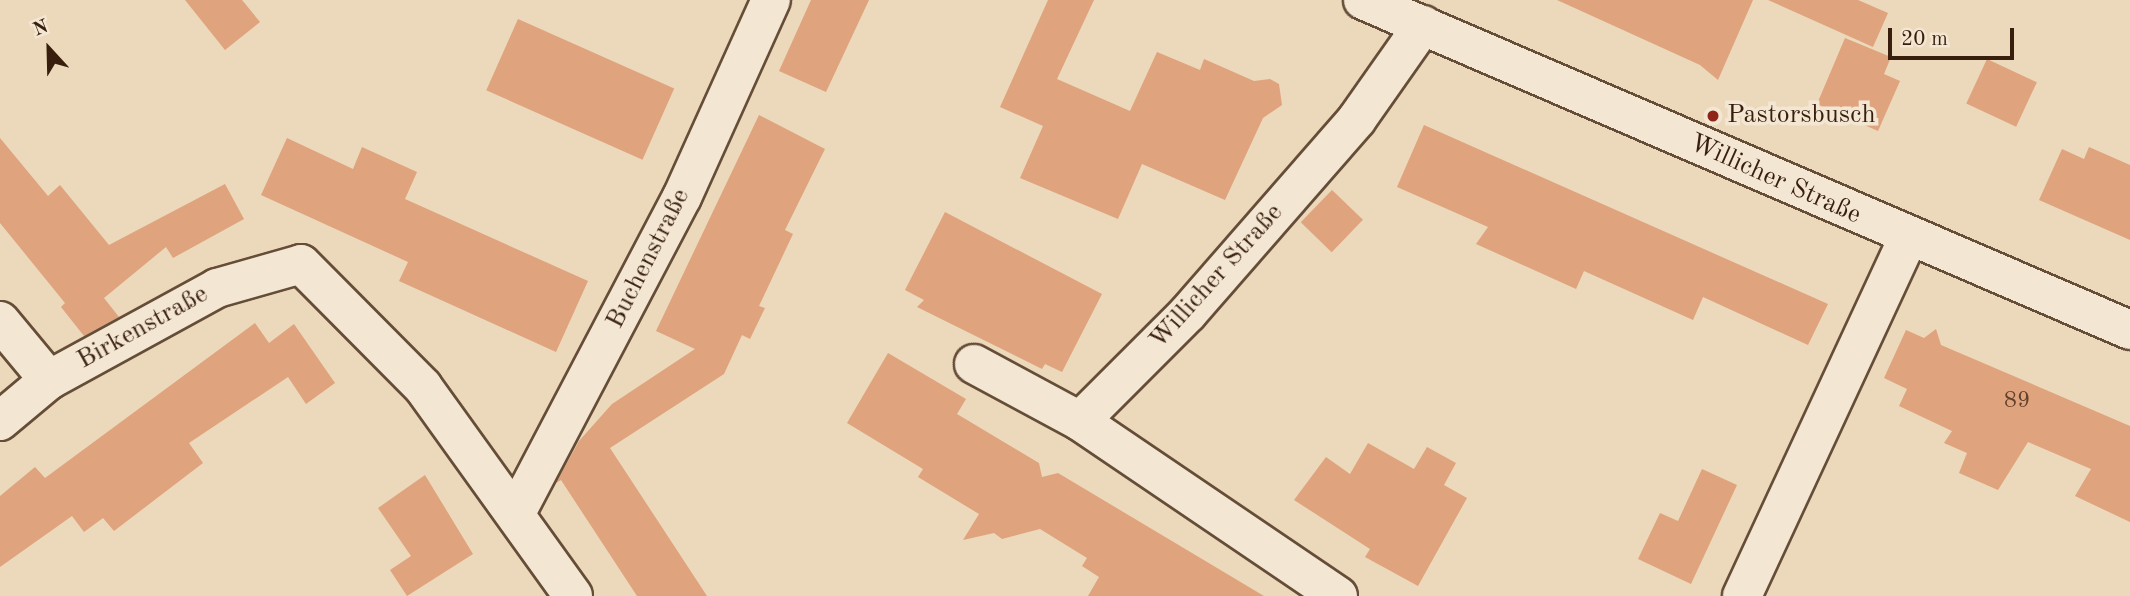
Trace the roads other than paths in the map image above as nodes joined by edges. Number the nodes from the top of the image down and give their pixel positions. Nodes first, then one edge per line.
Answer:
1 (771, 0) edge
2 (1363, 0) edge
3 (1423, 25) junction
4 (1908, 238) junction
5 (0, 321) edge
6 (2130, 330) edge
7 (974, 364) dead end
8 (49, 380) junction
9 (0, 421) edge
10 (1080, 421) junction
11 (516, 513) junction
12 (573, 596) edge
13 (1338, 596) edge
14 (1742, 596) edge

1 - 11 street, Buchenstraße
2 - 3 street, Willicher Straße
3 - 4 street, Willicher Straße
3 - 10 street, Willicher Straße
4 - 6 street, Willicher Straße
4 - 14 street
5 - 8 street
7 - 10 street
8 - 9 street, Birkenstraße
8 - 11 street, Birkenstraße
10 - 13 street
11 - 12 street

